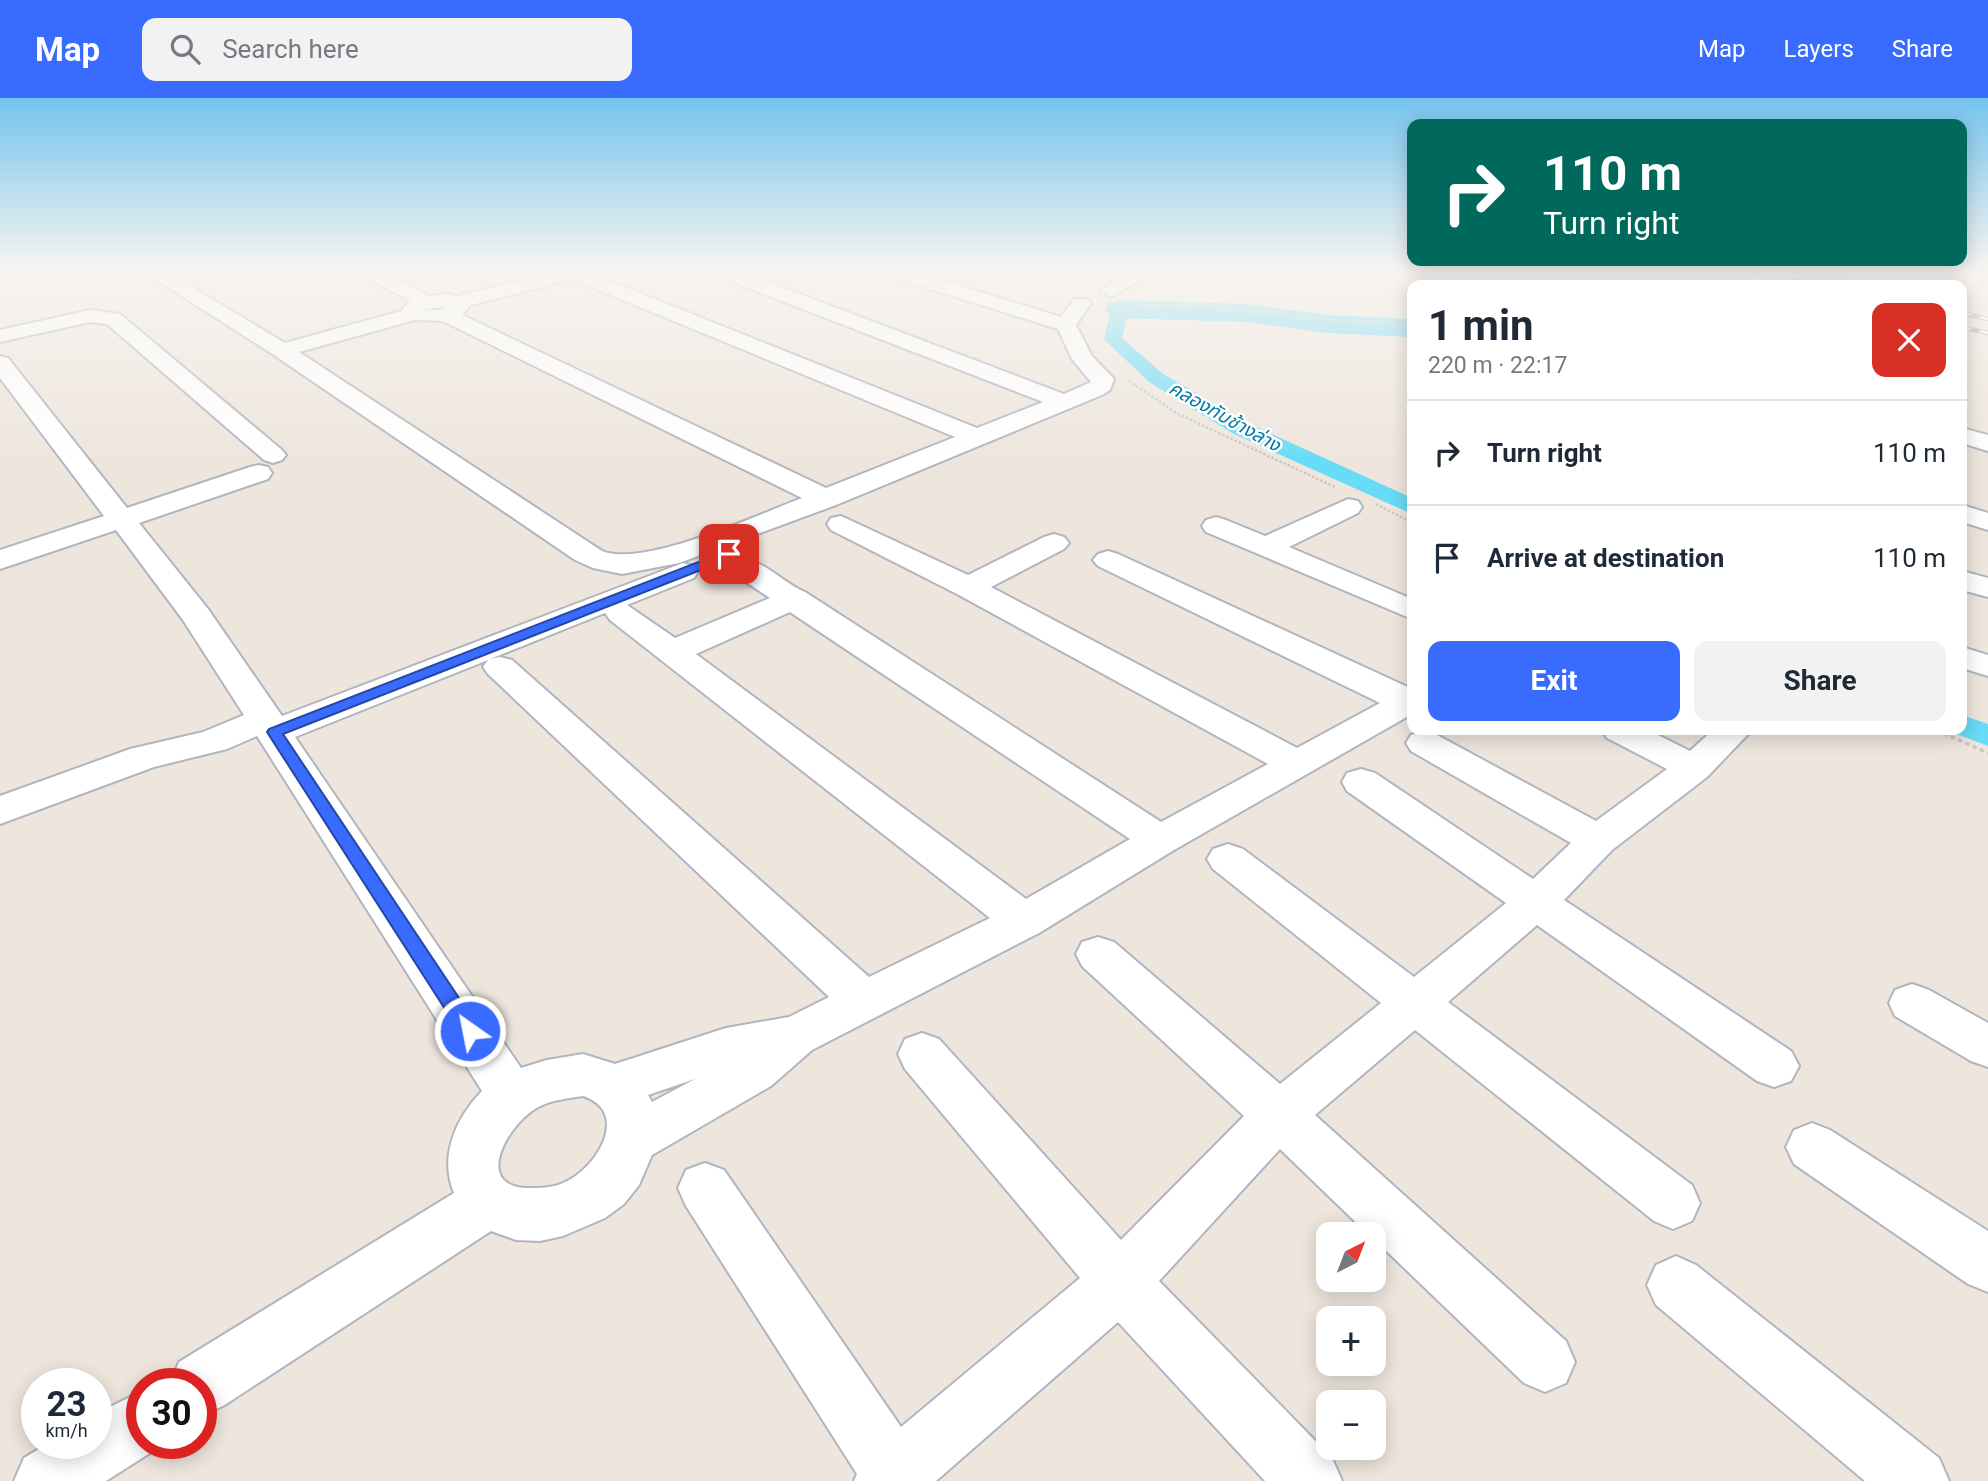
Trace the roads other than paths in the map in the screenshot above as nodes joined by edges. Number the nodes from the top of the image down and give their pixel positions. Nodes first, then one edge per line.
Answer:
1 (131, 333) edge
2 (253, 333) edge
3 (346, 333) edge
4 (485, 333) edge
5 (726, 333) edge
6 (883, 333) edge
7 (1077, 333) edge
8 (282, 350) junction
9 (0, 363) edge
10 (1064, 402) junction
11 (977, 437) junction
12 (1967, 437) edge
13 (1988, 443) edge
14 (1967, 493) edge
15 (1351, 499) road end
16 (1988, 499) edge
17 (839, 510) junction
18 (1967, 515) edge
19 (122, 519) junction
20 (1988, 522) edge
21 (1216, 526) dead end
22 (1054, 542) dead end
23 (1266, 547) junction
24 (0, 560) edge
25 (1108, 560) dead end
26 (740, 565) dead end
27 (1967, 582) edge
28 (968, 587) junction
29 (1988, 588) edge
30 (794, 599) junction
31 (1407, 608) edge
32 (621, 613) dead end
33 (672, 652) junction
34 (1967, 659) edge
35 (1988, 666) edge
36 (500, 667) dead end
37 (1407, 701) edge
38 (1407, 704) edge
39 (270, 725) junction
40 (1630, 735) edge
41 (1729, 735) edge
42 (1424, 743) dead end
43 (1298, 764) junction
44 (1694, 768) junction
45 (1361, 782) dead end
46 (0, 811) edge
47 (1160, 840) junction
48 (1598, 840) junction
49 (1228, 859) dead end
50 (1535, 903) junction
51 (1024, 921) junction
52 (1098, 954) dead end
53 (864, 1002) junction
54 (1417, 1003) junction
55 (1912, 1003) dead end
56 (795, 1036) junction
57 (1988, 1047) edge
58 (922, 1054) dead end
59 (1774, 1066) dead end
60 (613, 1086) junction
61 (512, 1096) junction
62 (1279, 1115) junction
63 (633, 1139) junction
64 (1812, 1147) dead end
65 (705, 1188) dead end
66 (487, 1203) junction
67 (1673, 1203) dead end
68 (1988, 1264) edge
69 (1120, 1282) junction
70 (1676, 1285) dead end
71 (1545, 1362) dead end
72 (217, 1374) edge
73 (126, 1433) edge
74 (61, 1477) edge
75 (894, 1479) edge
76 (1309, 1481) edge
77 (1916, 1481) edge

1 - 19 street
2 - 8 street
3 - 8 street
4 - 17 street
5 - 11 street
6 - 10 street
7 - 10 street
8 - 17 street
9 - 19 street
10 - 11 street
11 - 17 street
12 - 13 street
14 - 16 street
15 - 23 street
17 - 28 street
17 - 39 street
18 - 20 street
19 - 24 street
19 - 39 street
21 - 23 street
22 - 28 street
23 - 31 street
25 - 37 street
26 - 30 street
27 - 29 street
28 - 43 street
30 - 33 street
30 - 47 street
32 - 33 street
33 - 51 street
34 - 35 street
36 - 53 street
38 - 43 street
39 - 46 street
39 - 61 street
40 - 44 street
41 - 44 street
42 - 48 street
43 - 47 street
44 - 48 street
45 - 50 street
47 - 51 street
48 - 50 street
49 - 54 street
50 - 54 street
50 - 59 street
51 - 53 street
52 - 62 street
53 - 56 street
54 - 62 street
54 - 67 street
55 - 57 street
56 - 60 street
56 - 63 street
58 - 69 street
60 - 61 street
60 - 63 street
61 - 66 street
62 - 69 street
62 - 71 street
63 - 66 street
64 - 68 street
65 - 75 street
66 - 72 street
69 - 75 street
69 - 76 street
70 - 77 street
73 - 74 street

